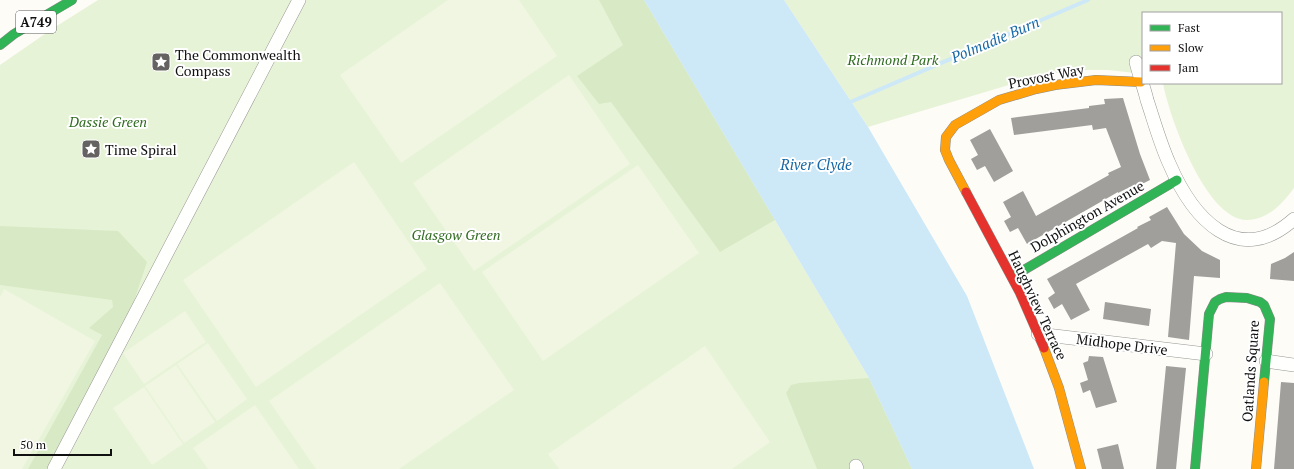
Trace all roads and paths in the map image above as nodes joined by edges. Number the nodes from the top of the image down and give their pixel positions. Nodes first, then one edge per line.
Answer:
1 (72, 0) edge
2 (299, 0) edge
3 (0, 45) edge
4 (1136, 62) dead end
5 (1140, 82) junction
6 (949, 160) joint
7 (1177, 180) junction
8 (1294, 219) edge
9 (1012, 277) junction
10 (1038, 334) junction
11 (1206, 354) junction
12 (1266, 361) junction
13 (1294, 365) edge
14 (54, 469) edge
15 (1081, 469) edge
16 (1195, 469) edge
17 (1256, 469) edge

1 - 3 street, A749
2 - 14 street
4 - 5 street
5 - 6 street, Provost Way
5 - 7 street
6 - 9 street, Haughview Terrace
7 - 8 street
7 - 9 street, Dolphington Avenue
9 - 10 street, Haughview Terrace
10 - 11 street, Midhope Drive
10 - 15 street, Haughview Terrace
11 - 12 street, Oatlands Square
11 - 16 street, Oatlands Square
12 - 13 street
12 - 17 street, Oatlands Square

